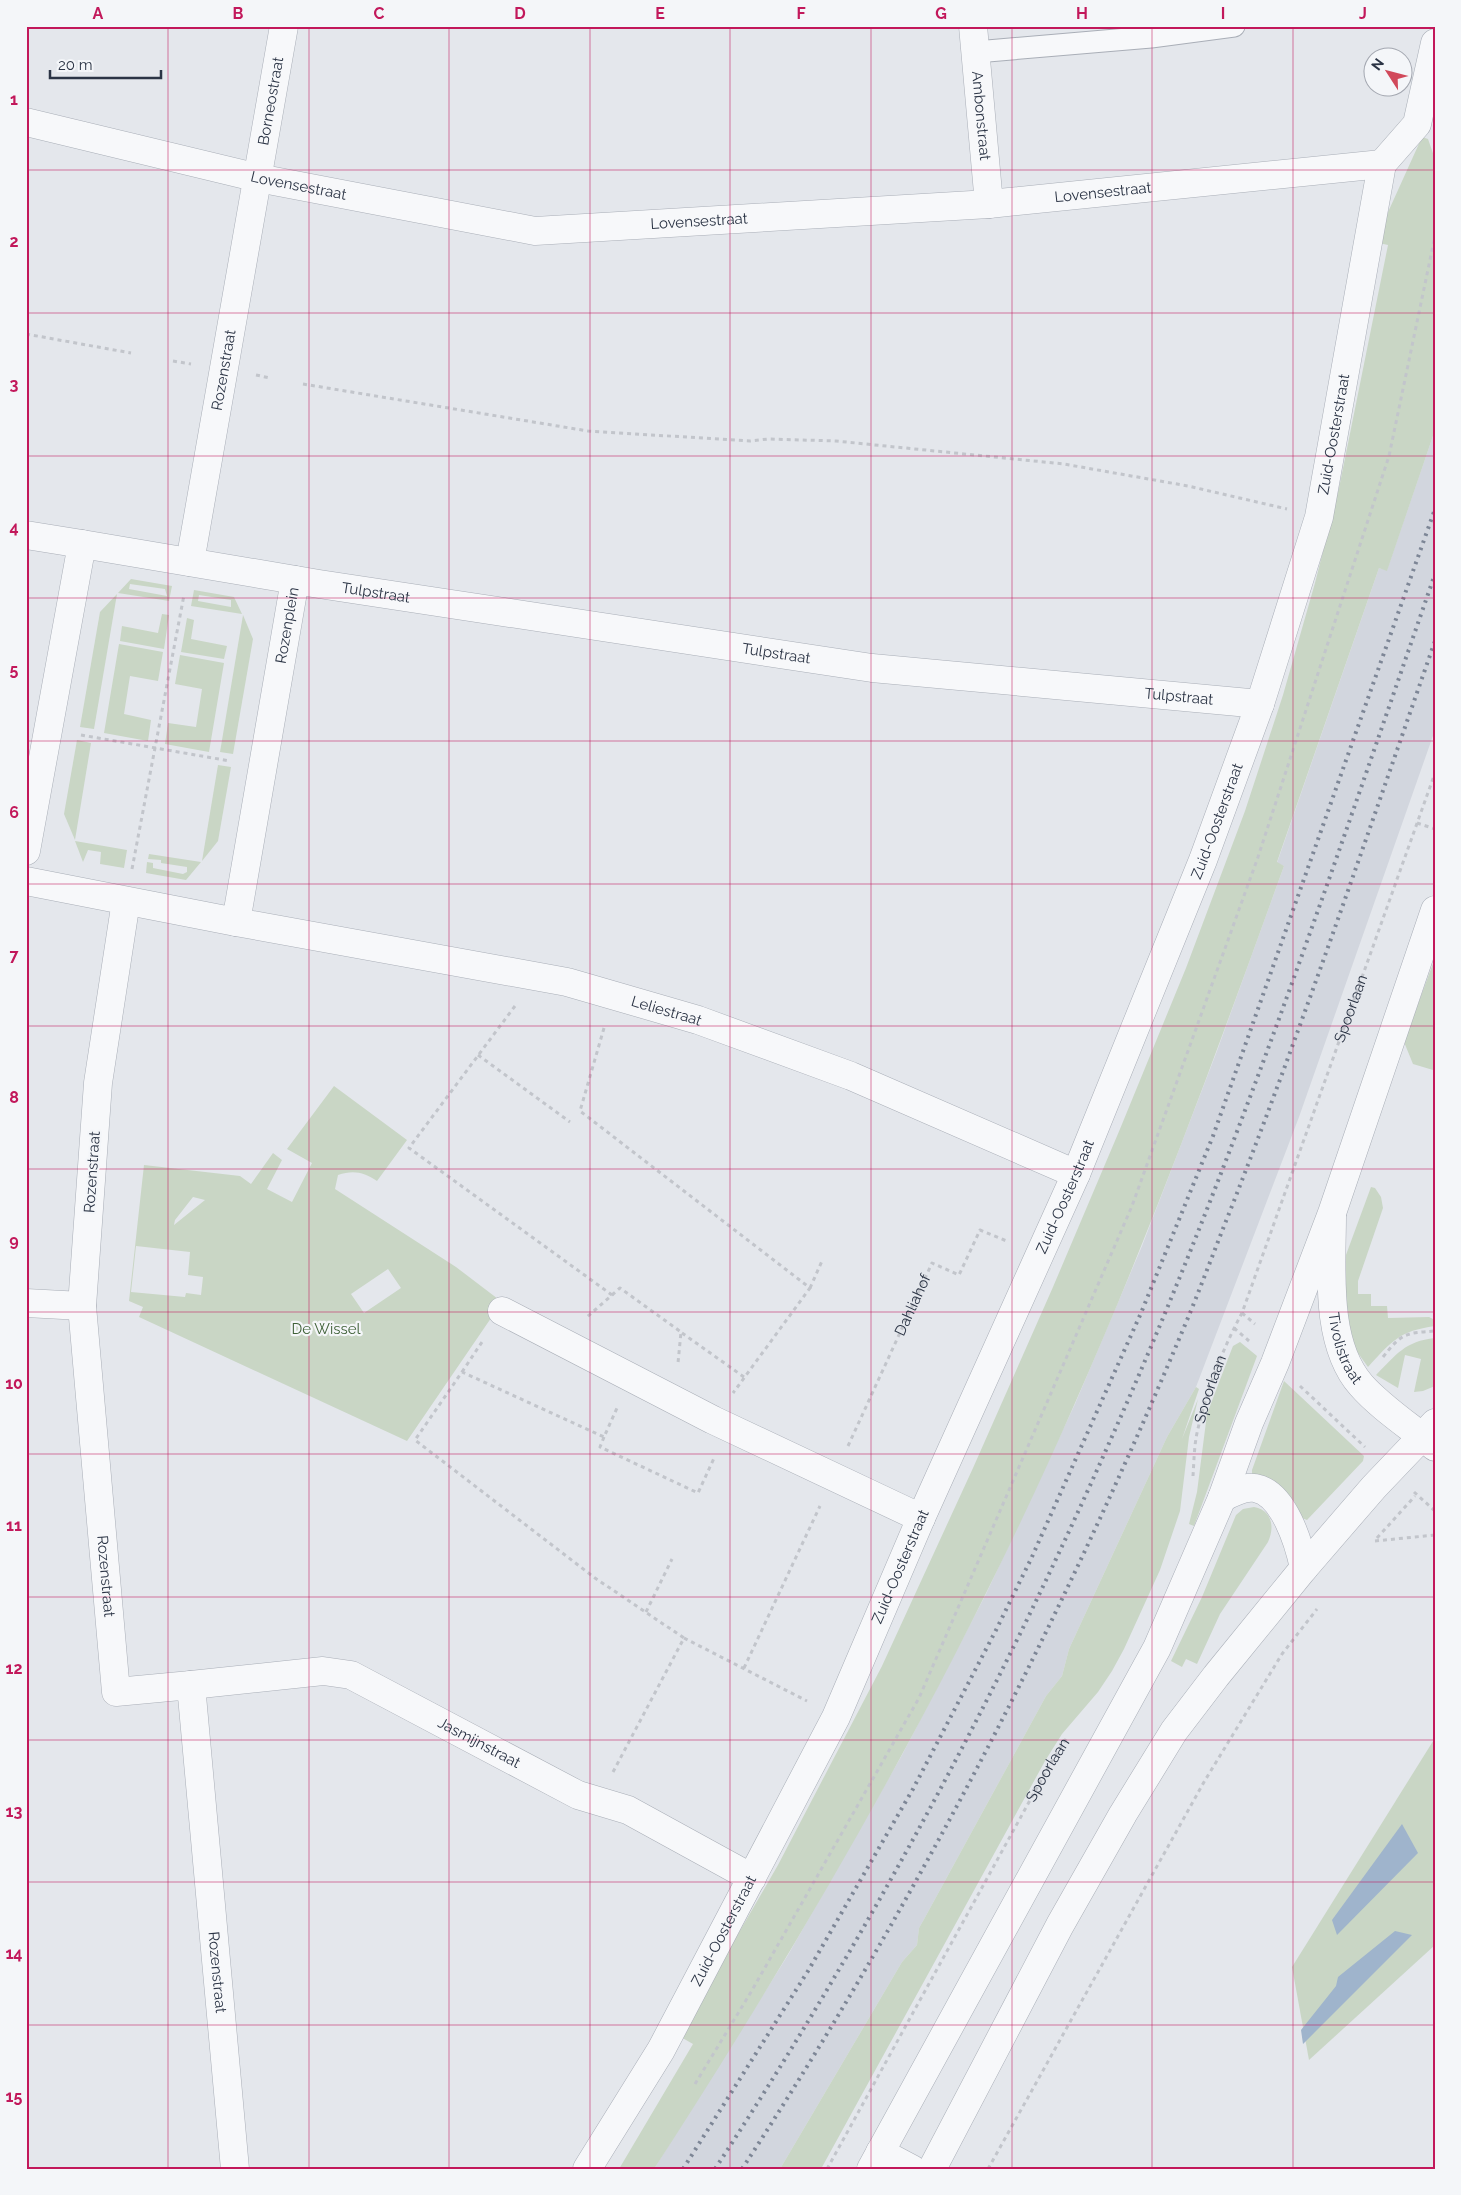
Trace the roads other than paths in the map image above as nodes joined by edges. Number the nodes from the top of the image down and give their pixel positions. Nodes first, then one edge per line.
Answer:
1 (284, 26) edge
2 (1234, 26) edge
3 (1150, 32) edge
4 (975, 39) edge
5 (1435, 43) edge
6 (26, 122) edge
7 (1382, 164) junction
8 (258, 178) junction
9 (989, 204) junction
10 (26, 535) edge
11 (82, 544) junction
12 (190, 562) junction
13 (295, 580) junction
14 (1260, 704) junction
15 (26, 851) edge
16 (26, 881) edge
17 (126, 902) junction
18 (1435, 910) edge
19 (236, 922) junction
20 (1076, 1174) junction
21 (1332, 1213) junction
22 (26, 1303) edge
23 (82, 1306) junction
24 (502, 1311) road end
25 (1430, 1435) edge
26 (1222, 1498) junction
27 (920, 1518) junction
28 (1304, 1568) junction
29 (191, 1685) junction
30 (752, 1878) junction
31 (876, 2160) edge
32 (235, 2169) edge
33 (587, 2169) edge
34 (912, 2169) edge
35 (932, 2169) edge

1 - 8 street, Borneostraat
2 - 3 lane
3 - 4 lane
4 - 9 street, Ambonstraat
5 - 7 street
6 - 8 street, Lovensestraat
7 - 9 street, Lovensestraat
7 - 14 street, Zuid-Oosterstraat
8 - 9 street, Lovensestraat
8 - 12 street, Rozenstraat
10 - 11 street
11 - 12 street, Rozenplein
11 - 15 street
12 - 13 street, Rozenplein
13 - 14 street, Tulpstraat
13 - 19 street, Rozenplein
14 - 20 street, Zuid-Oosterstraat
16 - 17 street
17 - 19 street
17 - 23 street, Rozenstraat
18 - 21 street
19 - 20 street, Leliestraat
20 - 27 street, Zuid-Oosterstraat
21 - 25 street, Tivolistraat
21 - 26 street
22 - 23 street
23 - 29 street, Rozenstraat
24 - 27 street
25 - 28 street
26 - 28 street
26 - 31 street
27 - 30 street, Zuid-Oosterstraat
28 - 35 street
29 - 30 street, Jasmijnstraat
29 - 32 street, Rozenstraat
30 - 33 street, Zuid-Oosterstraat
31 - 34 street

